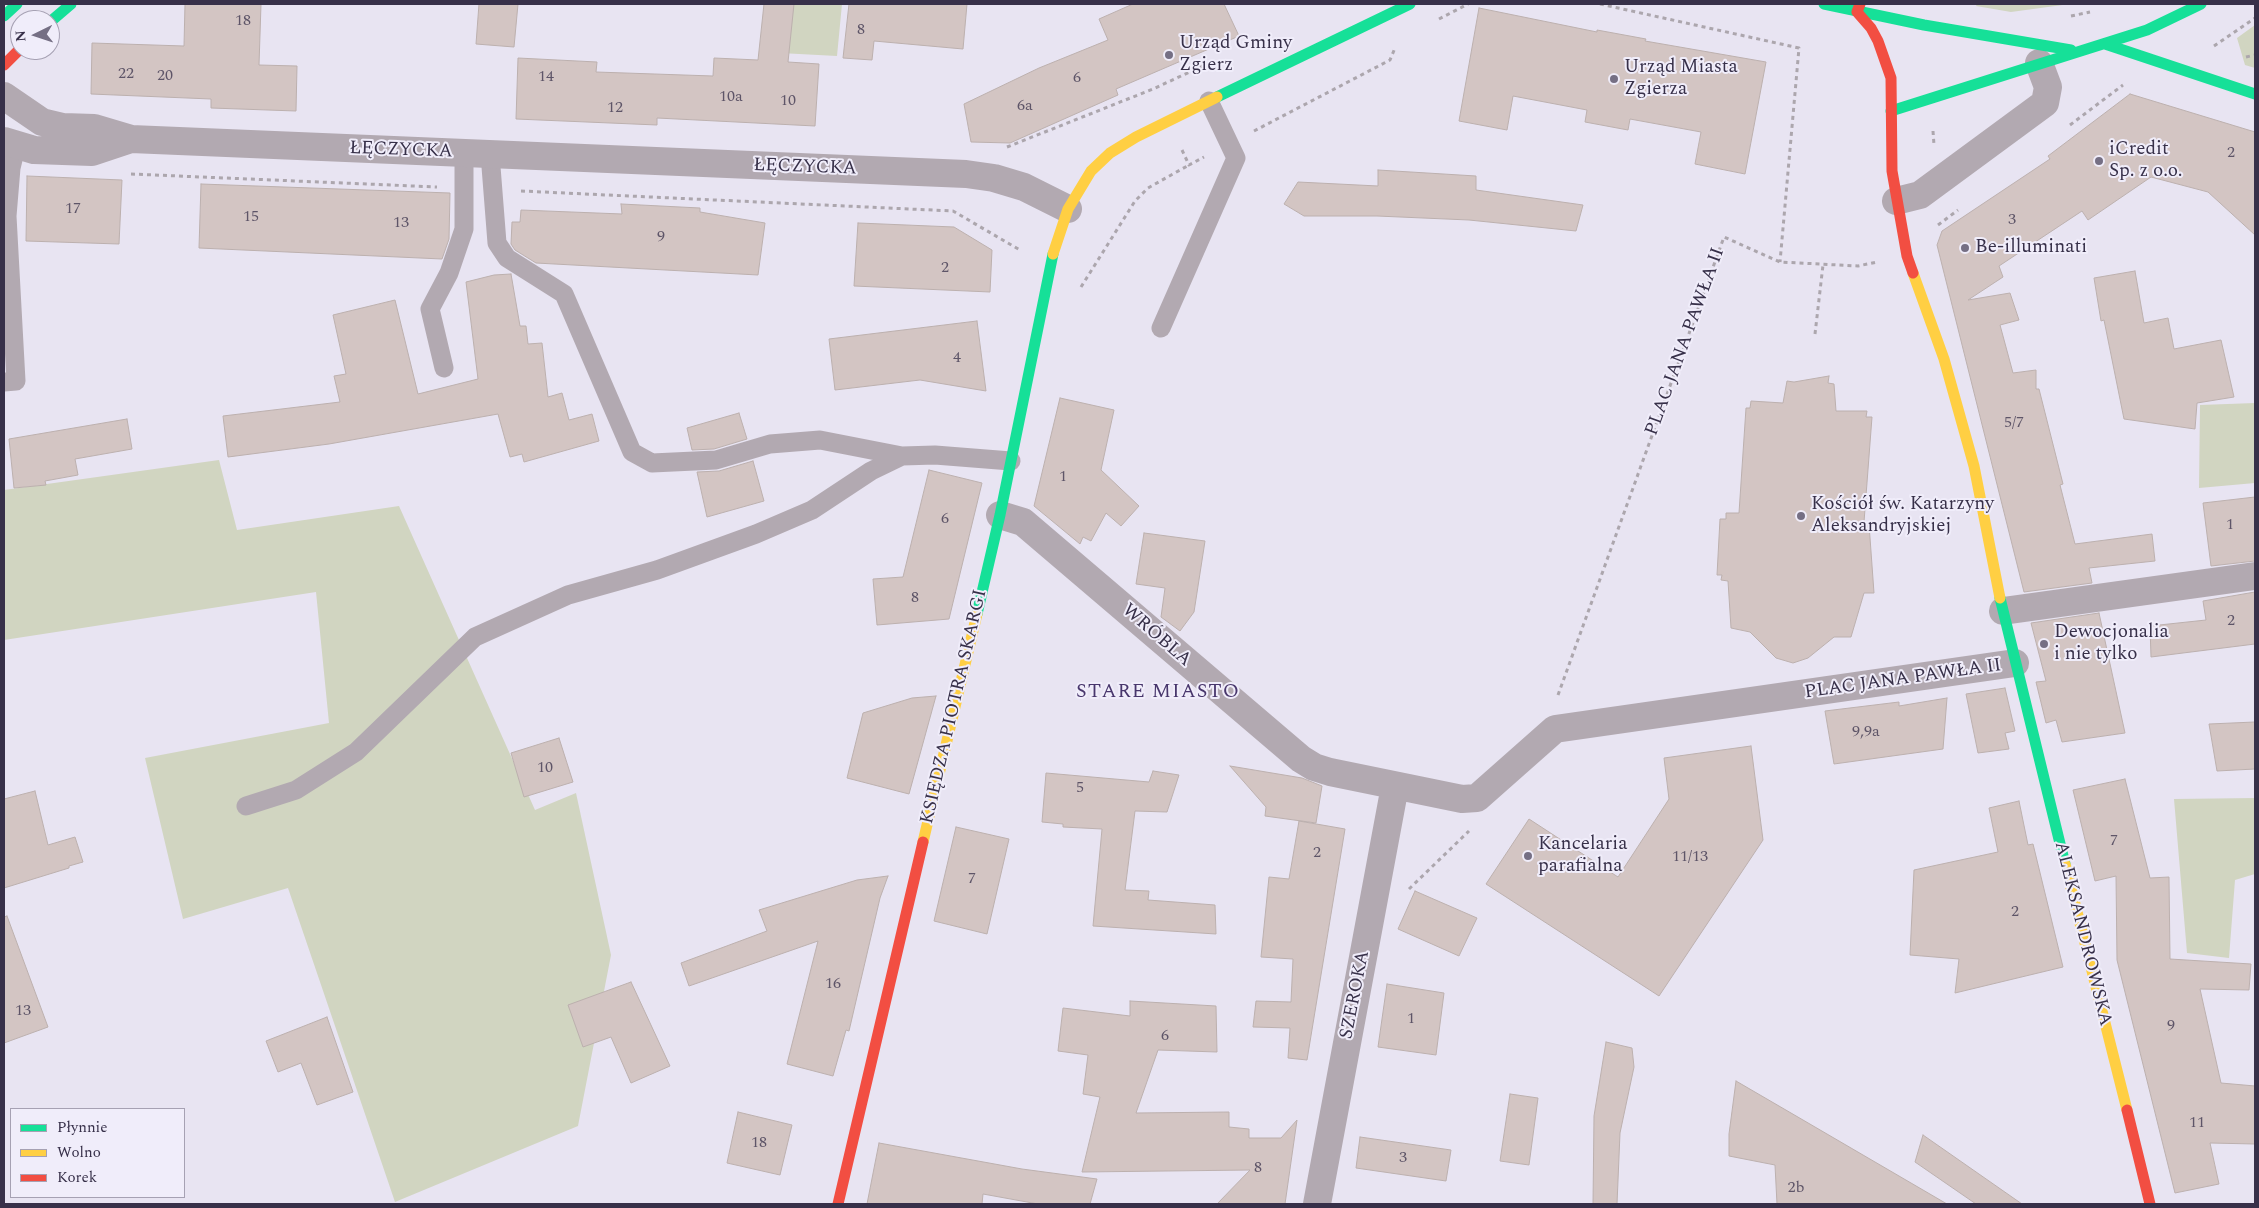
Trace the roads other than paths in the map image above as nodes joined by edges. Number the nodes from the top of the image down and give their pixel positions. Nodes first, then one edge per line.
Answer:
1 (17, 4) edge
2 (71, 4) edge
3 (1410, 4) edge
4 (1824, 4) edge
5 (2201, 4) edge
6 (1859, 8) edge
7 (60, 13) edge
8 (4, 16) edge
9 (2105, 44) junction
10 (2079, 51) junction
11 (2040, 63) junction
12 (2255, 94) edge
13 (4, 96) edge
14 (1209, 101) junction
15 (1891, 111) junction
16 (131, 140) junction
17 (10, 144) edge
18 (477, 154) junction
19 (1896, 201) junction
20 (1068, 209) junction
21 (1161, 328) dead end
22 (444, 368) dead end
23 (4, 382) edge
24 (902, 456) junction
25 (1011, 461) junction
26 (1000, 515) junction
27 (2255, 576) edge
28 (2002, 611) junction
29 (2015, 663) junction
30 (1395, 786) junction
31 (246, 806) dead end
32 (838, 1204) edge
33 (1317, 1204) edge
34 (2150, 1204) edge

1 - 8 street
2 - 7 street
3 - 14 street
4 - 6 street
5 - 9 street
6 - 10 street
6 - 15 street, PLAC JANA PAWŁA II
9 - 10 street
9 - 12 street
10 - 11 street
11 - 15 street
11 - 19 street
13 - 16 street, ŁĘCZYCKA
14 - 20 street
14 - 21 lane
15 - 19 street, PLAC JANA PAWŁA II
16 - 17 street, ŁĘCZYCKA
16 - 18 street, ŁĘCZYCKA
17 - 23 lane
18 - 20 street, ŁĘCZYCKA
18 - 22 lane
18 - 24 lane
19 - 28 street, PLAC JANA PAWŁA II
20 - 25 street, KSIĘDZA PIOTRA SKARGI
24 - 25 lane
24 - 31 lane
25 - 26 street, KSIĘDZA PIOTRA SKARGI
26 - 30 street, WRÓBLA
26 - 32 street, KSIĘDZA PIOTRA SKARGI
27 - 28 street
28 - 29 street, PLAC JANA PAWŁA II
29 - 30 street, PLAC JANA PAWŁA II
29 - 34 street, ALEKSANDROWSKA
30 - 33 street, SZEROKA

